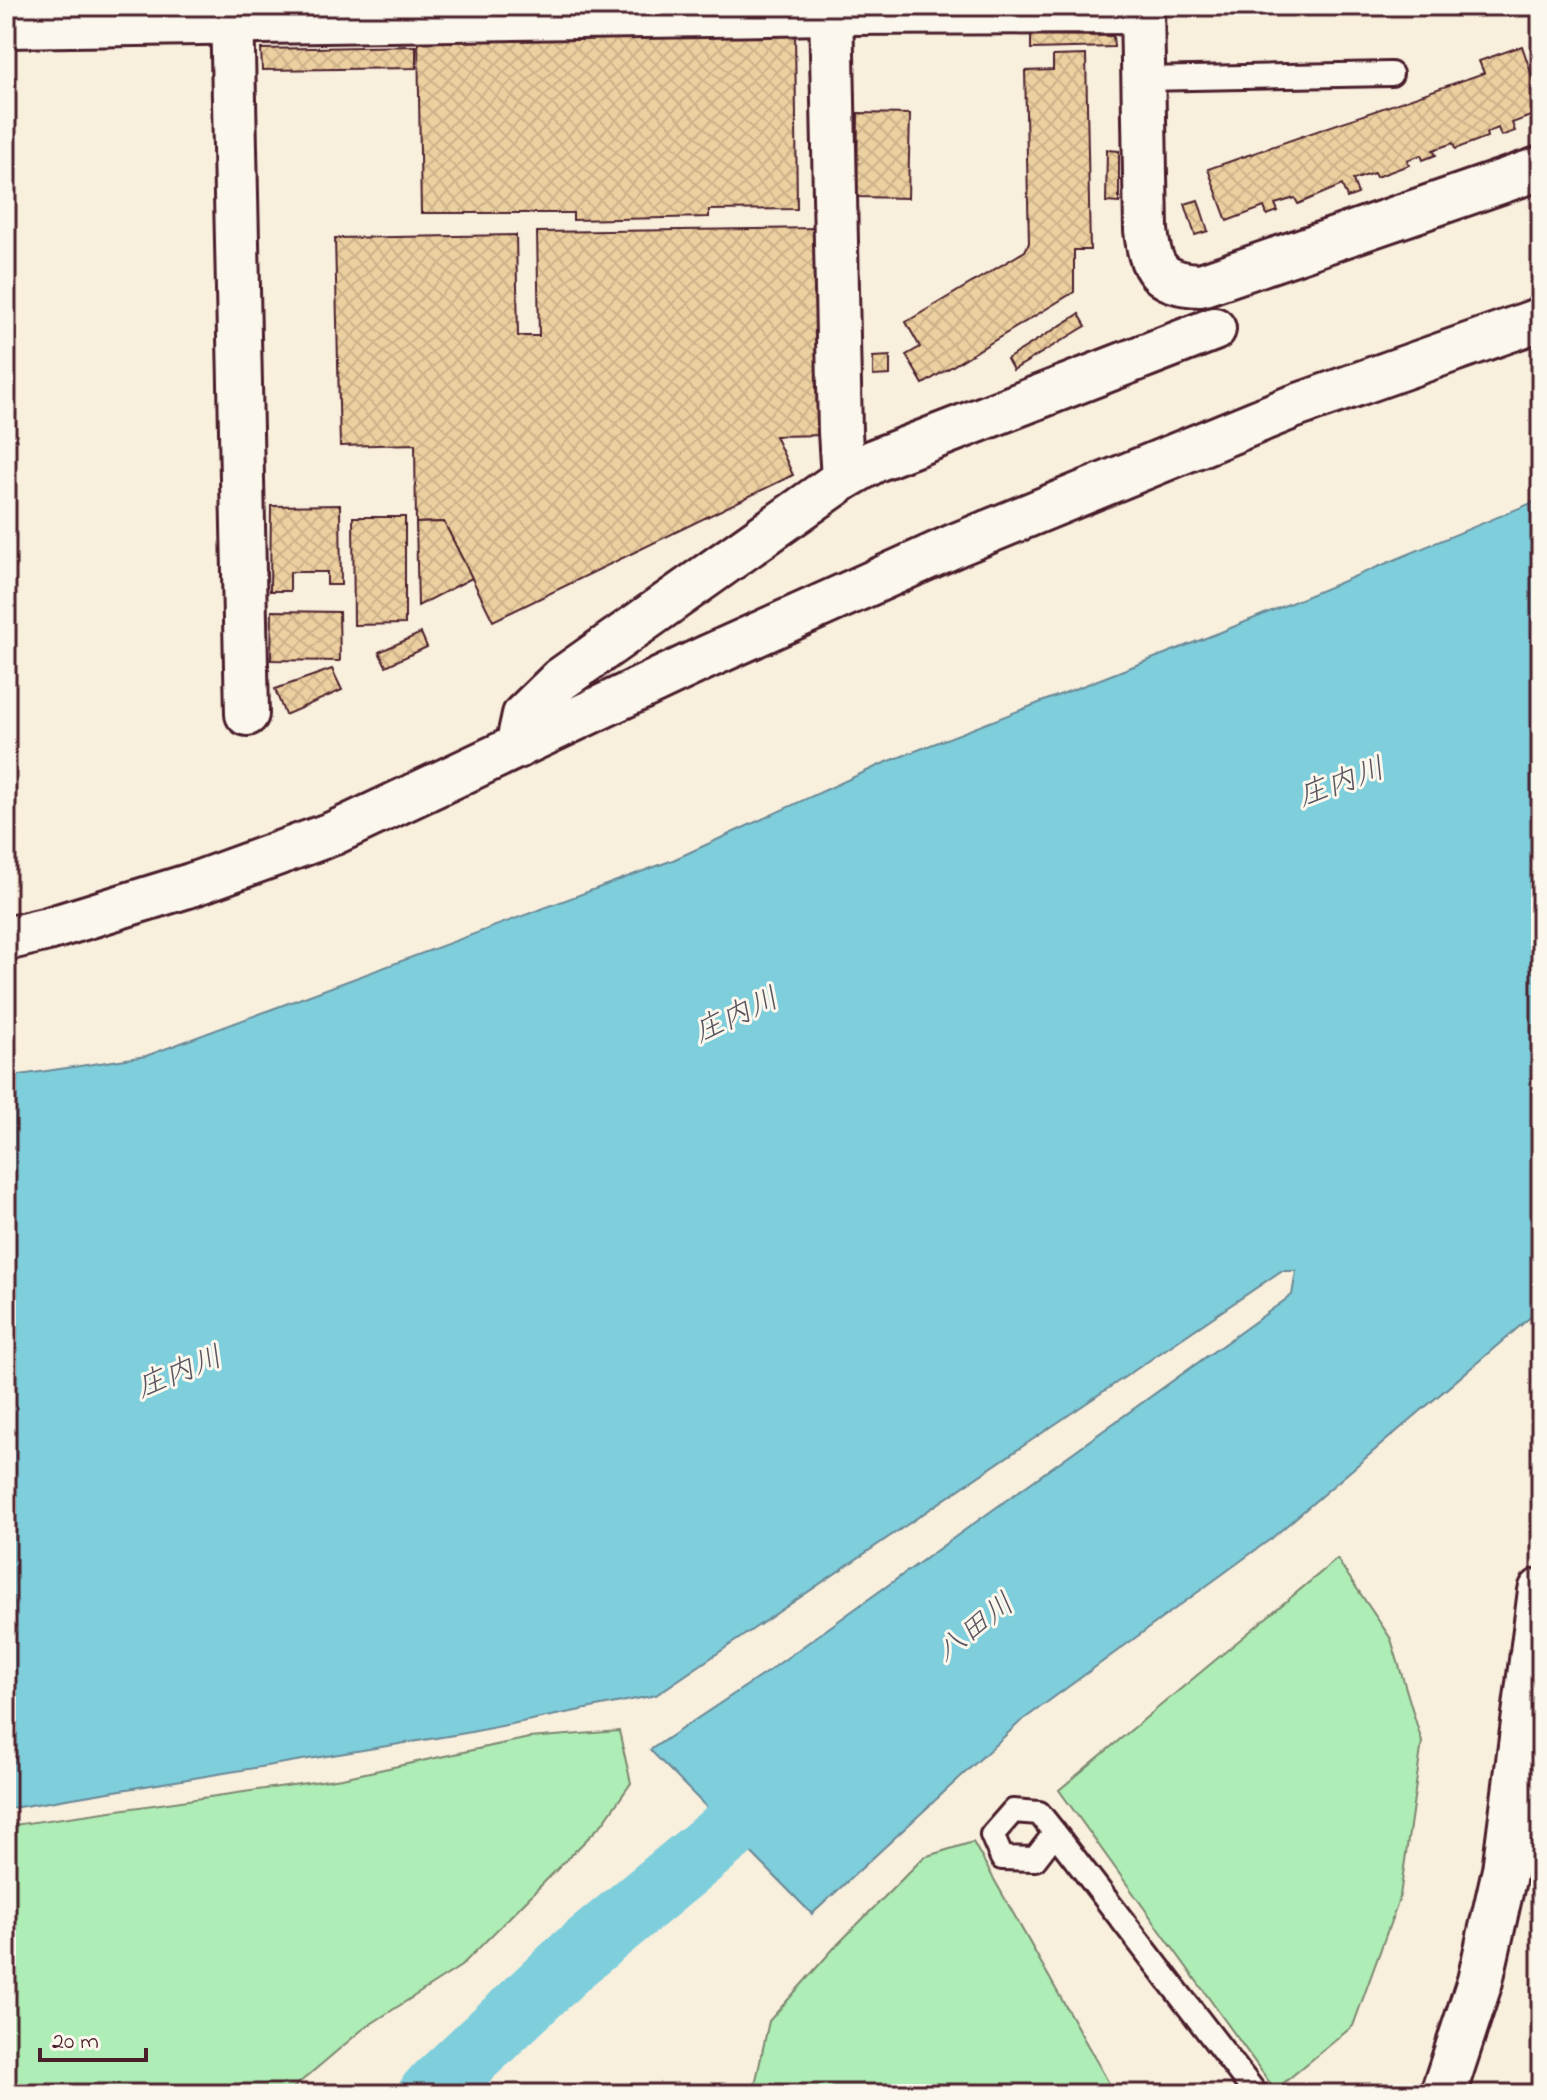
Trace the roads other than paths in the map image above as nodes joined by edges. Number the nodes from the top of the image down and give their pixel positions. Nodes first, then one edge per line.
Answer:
1 (1142, 9) edge
2 (831, 10) edge
3 (232, 14) edge
4 (6, 26) edge
5 (1391, 74) dead end
6 (1143, 79) junction
7 (1541, 168) edge
8 (1541, 319) edge
9 (1214, 329) dead end
10 (843, 479) junction
11 (247, 714) dead end
12 (517, 747) junction
13 (6, 939) edge
14 (1541, 1591) edge
15 (1055, 1833) dead end
16 (1256, 2094) edge
17 (1443, 2094) edge

1 - 2 street
1 - 6 street
2 - 3 street
2 - 10 street
3 - 4 street
3 - 11 street
5 - 6 lane
6 - 7 street
8 - 12 street
9 - 10 street
10 - 12 street
12 - 13 street
14 - 17 main road
15 - 16 lane

